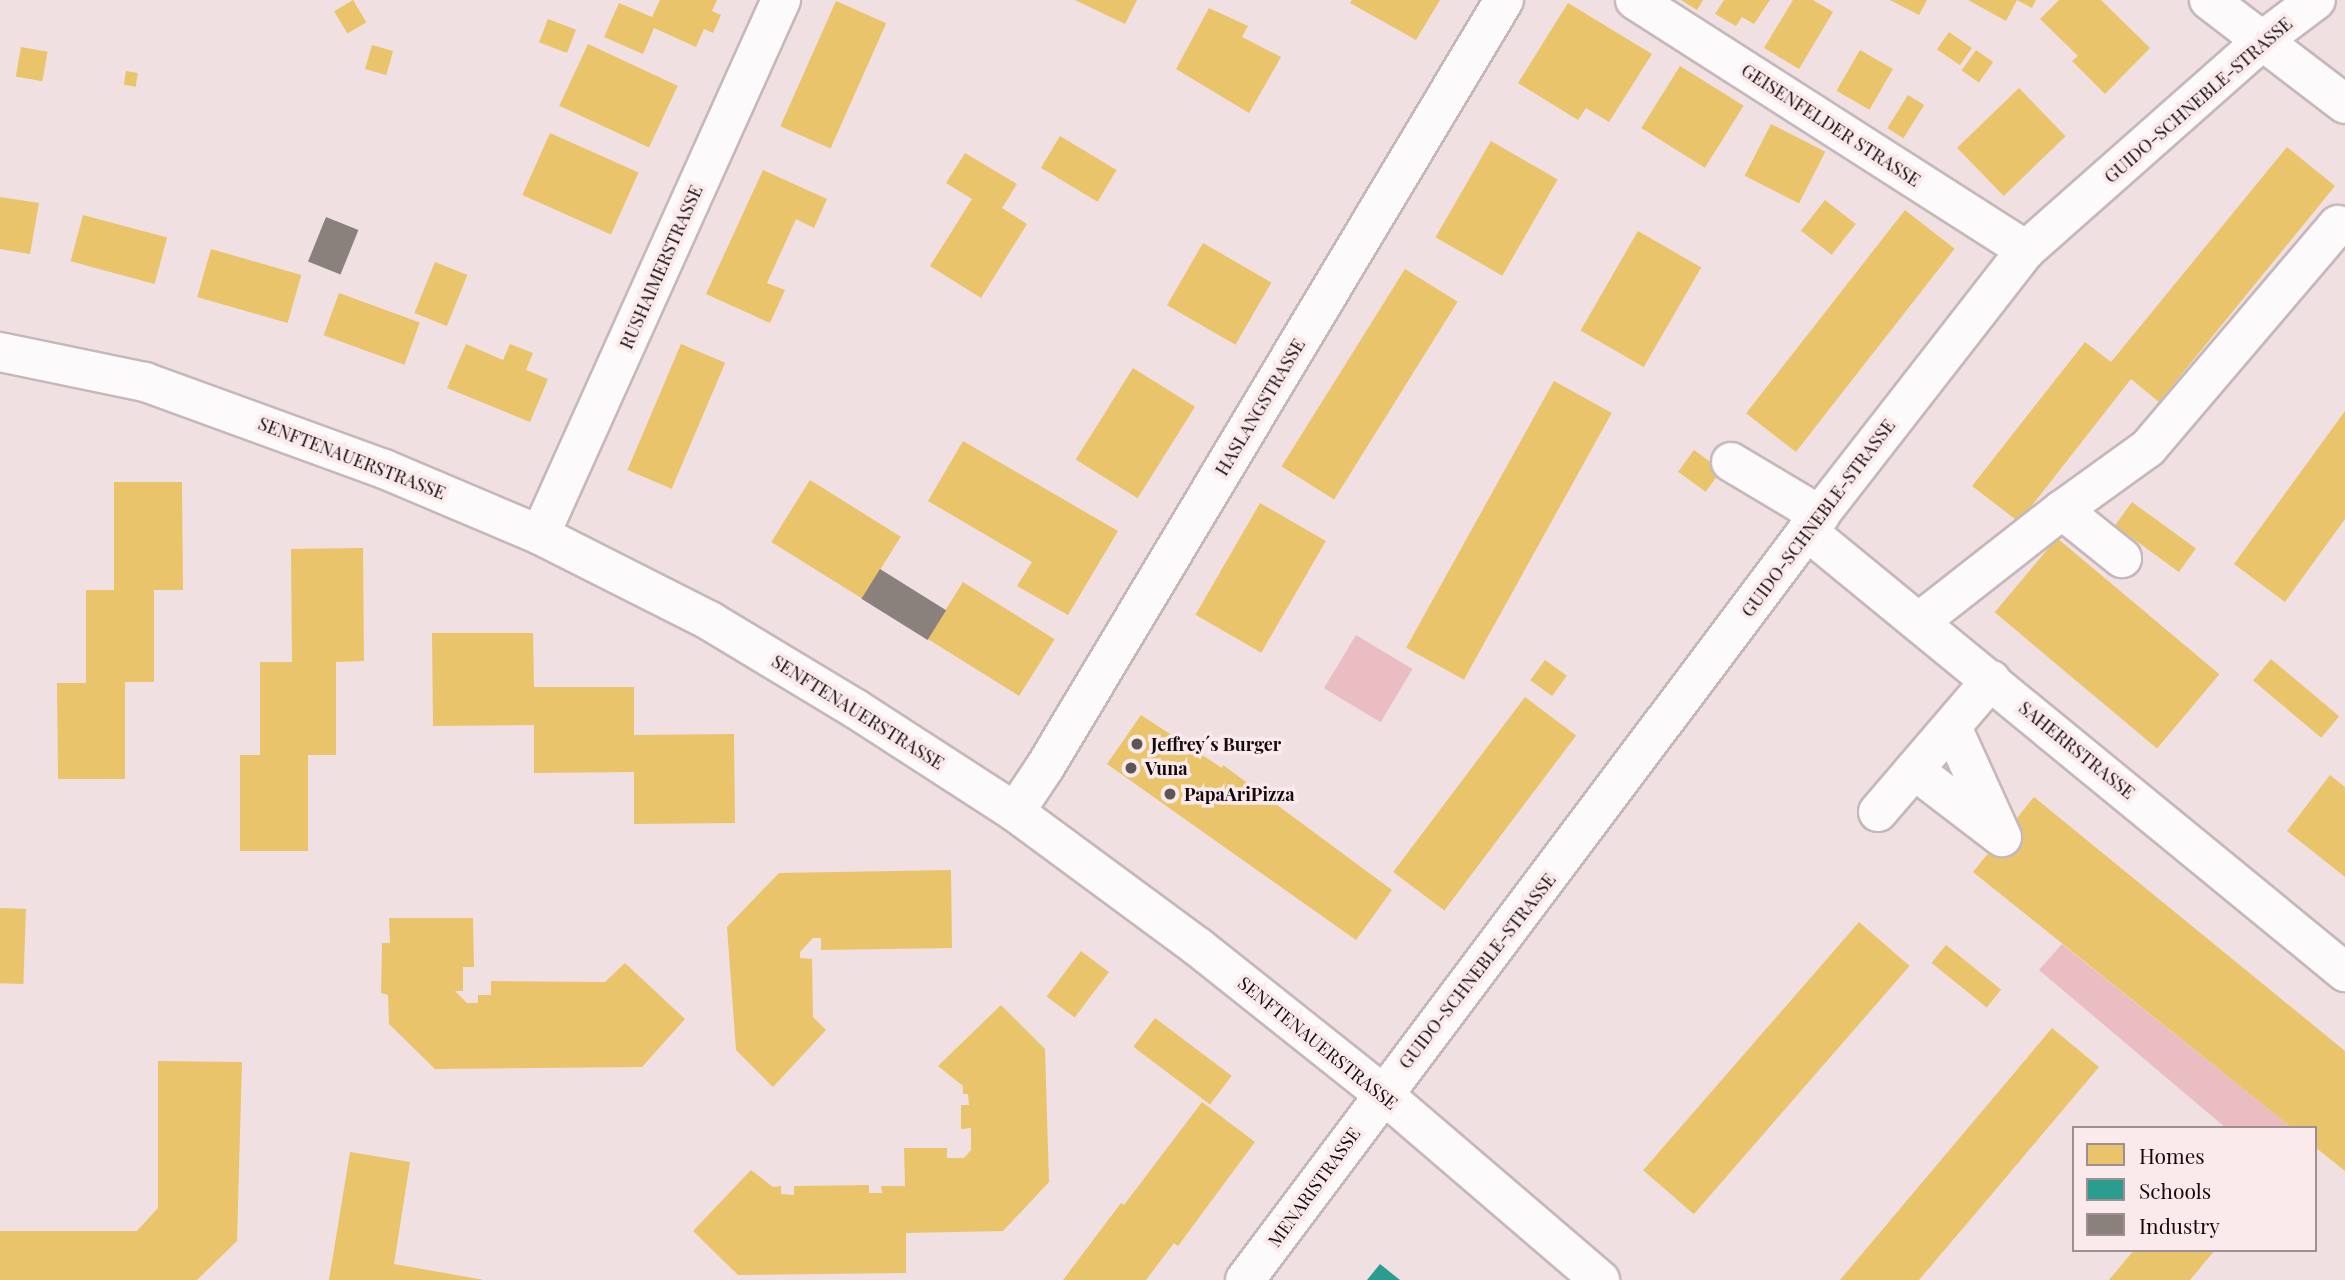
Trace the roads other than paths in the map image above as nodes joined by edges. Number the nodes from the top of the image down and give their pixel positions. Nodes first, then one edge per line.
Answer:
1 (781, 0) edge
2 (1504, 0) edge
3 (1636, 0) edge
4 (2209, 0) edge
5 (2316, 0) edge
6 (2263, 40) junction
7 (2345, 104) edge
8 (2338, 225) dead end
9 (2026, 250) junction
10 (0, 352) edge
11 (1736, 471) dead end
12 (2062, 510) junction
13 (1813, 523) junction
14 (540, 535) junction
15 (2122, 558) dead end
16 (1919, 622) junction
17 (1991, 680) junction
18 (1952, 727) junction
19 (1914, 770) junction
20 (1015, 812) junction
21 (1878, 812) dead end
22 (2345, 972) edge
23 (1383, 1094) junction
24 (1245, 1280) edge
25 (1600, 1280) edge

1 - 14 street, RUSHAIMERSTRASSE
2 - 20 street, HASLANGSTRASSE
3 - 9 street, GEISENFELDER STRASSE
4 - 6 street
5 - 6 street, GUIDO-SCHNEBLE-STRASSE
6 - 7 street
6 - 9 street, GUIDO-SCHNEBLE-STRASSE
8 - 12 street
9 - 13 street, GUIDO-SCHNEBLE-STRASSE
10 - 14 street, SENFTENAUERSTRASSE
11 - 13 street, SAHERRSTRASSE
12 - 15 street
12 - 16 street
13 - 16 street, SAHERRSTRASSE
13 - 23 street, GUIDO-SCHNEBLE-STRASSE
14 - 20 street, SENFTENAUERSTRASSE
16 - 17 street, SAHERRSTRASSE
17 - 18 street
17 - 22 street, SAHERRSTRASSE
18 - 19 street
18 - 19 street
19 - 21 street
20 - 23 street, SENFTENAUERSTRASSE
23 - 24 street, MENARISTRASSE
23 - 25 street, SENFTENAUERSTRASSE

